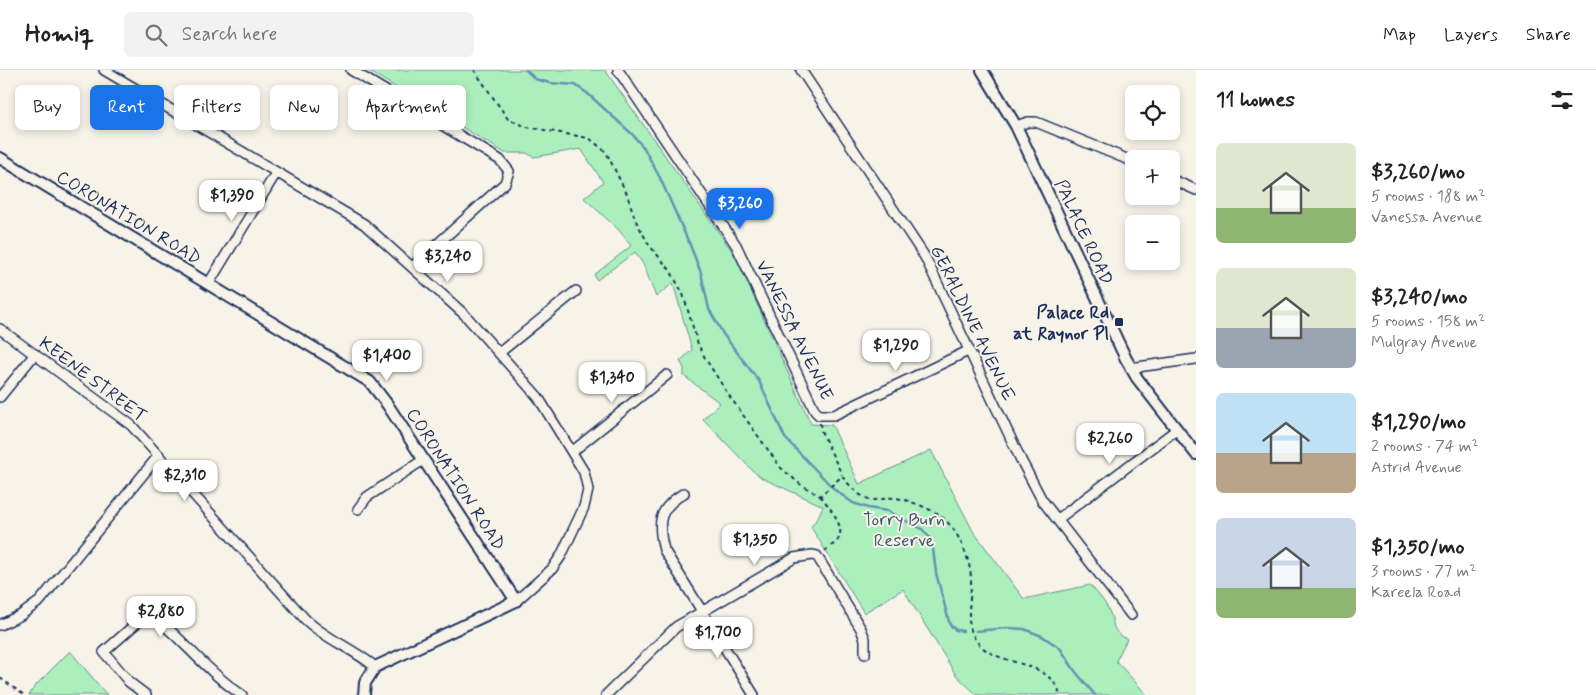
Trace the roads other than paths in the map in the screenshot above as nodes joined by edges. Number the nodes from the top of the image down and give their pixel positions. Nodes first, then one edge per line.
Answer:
1 (104, 70) edge
2 (351, 70) edge
3 (618, 70) edge
4 (801, 70) edge
5 (982, 70) edge
6 (1016, 126) junction
7 (0, 158) edge
8 (1125, 158) edge
9 (276, 173) junction
10 (1180, 183) edge
11 (1196, 190) edge
12 (412, 266) junction
13 (209, 283) junction
14 (576, 291) dead end
15 (0, 329) edge
16 (968, 351) junction
17 (499, 353) junction
18 (35, 354) junction
19 (1196, 360) edge
20 (1130, 368) junction
21 (667, 375) dead end
22 (0, 397) edge
23 (1176, 430) junction
24 (573, 451) junction
25 (159, 454) junction
26 (1196, 454) edge
27 (423, 460) junction
28 (684, 493) dead end
29 (358, 509) dead end
30 (1058, 519) junction
31 (516, 600) junction
32 (703, 611) junction
33 (1131, 616) dead end
34 (0, 625) edge
35 (865, 654) dead end
36 (374, 667) junction
37 (146, 695) edge
38 (242, 695) edge
39 (364, 695) edge
40 (607, 695) edge
41 (754, 695) edge

1 - 9 street
2 - 12 street
3 - 16 street, VANESSA AVENUE
4 - 16 street, GERALDINE AVENUE
5 - 6 street, PALACE ROAD
6 - 8 street
6 - 20 street, PALACE ROAD
7 - 13 street, CORONATION ROAD
9 - 12 street
9 - 13 street
10 - 11 street
12 - 17 street
13 - 27 street, CORONATION ROAD
14 - 17 street
15 - 18 street, KEENE STREET
16 - 30 street, GERALDINE AVENUE
17 - 24 street
18 - 22 street
18 - 25 street, KEENE STREET
19 - 20 street
20 - 23 street, PALACE ROAD
21 - 24 street
23 - 26 street, PALACE ROAD
23 - 30 street
24 - 31 street
25 - 34 street
25 - 36 street, KEENE STREET
27 - 29 street
27 - 31 street, CORONATION ROAD
28 - 32 street
30 - 33 street, GERALDINE AVENUE
31 - 36 street
32 - 35 street
32 - 40 street
32 - 41 street
36 - 39 street
37 - 38 street

